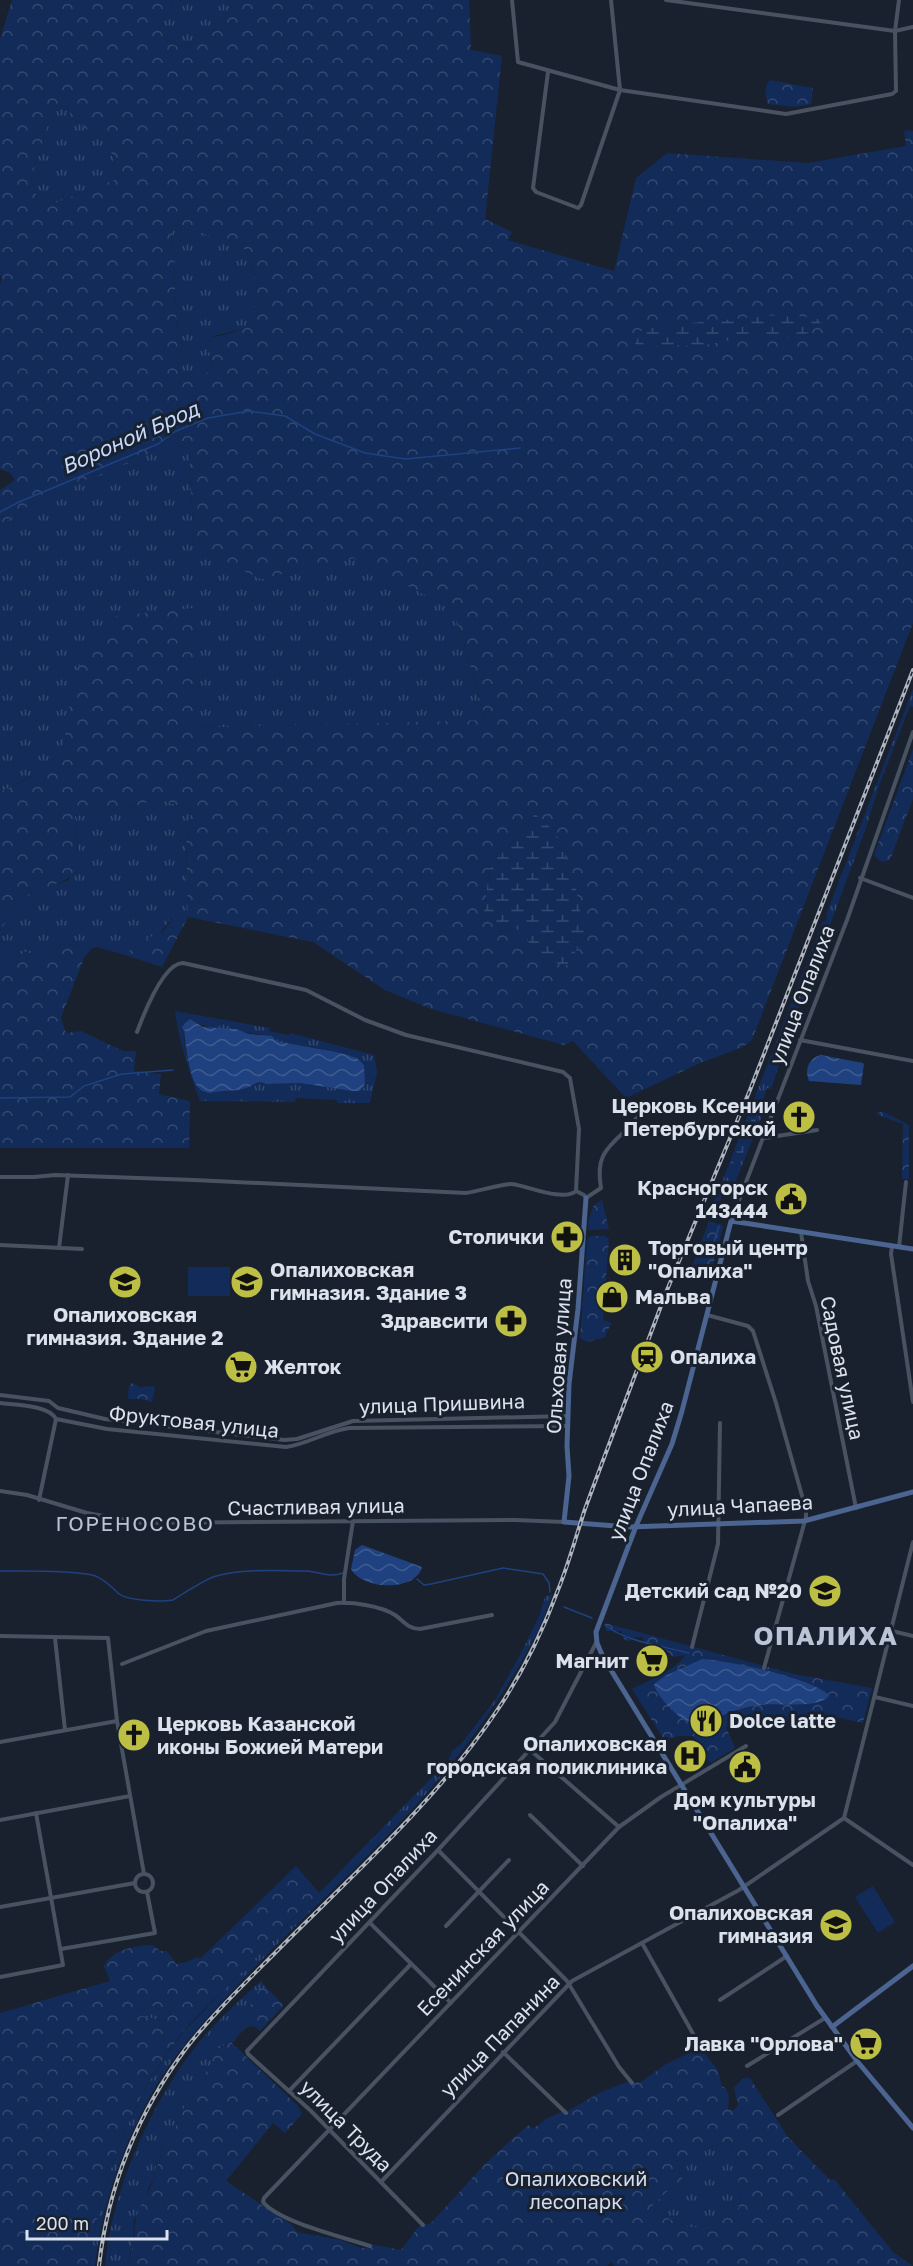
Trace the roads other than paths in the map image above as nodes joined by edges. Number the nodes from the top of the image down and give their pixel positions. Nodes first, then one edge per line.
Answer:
1 (512, 0) edge
2 (612, 0) edge
3 (666, 0) edge
4 (899, 0) edge
5 (913, 27) edge
6 (895, 31) junction
7 (548, 72) junction
8 (620, 90) junction
9 (913, 732) edge
10 (860, 878) junction
11 (913, 898) edge
12 (137, 1032) dead end
13 (800, 1040) junction
14 (913, 1060) edge
15 (690, 1108) dead end
16 (817, 1130) dead end
17 (763, 1138) junction
18 (68, 1175) junction
19 (0, 1177) edge
20 (906, 1182) dead end
21 (576, 1191) junction
22 (584, 1196) junction
23 (731, 1221) junction
24 (801, 1232) junction
25 (0, 1245) edge
26 (892, 1246) junction
27 (899, 1247) junction
28 (59, 1248) junction
29 (82, 1249) dead end
30 (913, 1249) edge
31 (706, 1315) junction
32 (0, 1395) edge
33 (913, 1402) edge
34 (0, 1403) edge
35 (568, 1416) junction
36 (56, 1419) junction
37 (720, 1423) dead end
38 (568, 1426) junction
39 (0, 1491) edge
40 (913, 1492) edge
41 (39, 1500) junction
42 (856, 1508) junction
43 (353, 1521) junction
44 (804, 1521) junction
45 (564, 1522) junction
46 (720, 1522) junction
47 (636, 1526) junction
48 (913, 1542) edge
49 (910, 1563) edge
50 (344, 1603) junction
51 (492, 1615) dead end
52 (892, 1631) junction
53 (0, 1636) edge
54 (913, 1636) edge
55 (55, 1638) junction
56 (597, 1643) junction
57 (692, 1647) dead end
58 (122, 1664) dead end
59 (764, 1668) dead end
60 (875, 1697) junction
61 (913, 1706) edge
62 (117, 1721) junction
63 (65, 1730) junction
64 (0, 1742) edge
65 (746, 1746) dead end
66 (529, 1749) junction
67 (682, 1786) junction
68 (130, 1796) junction
69 (36, 1813) junction
70 (530, 1815) dead end
71 (844, 1818) junction
72 (0, 1820) edge
73 (619, 1827) junction
74 (438, 1850) junction
75 (508, 1860) dead end
76 (913, 1865) edge
77 (583, 1866) junction
78 (144, 1874) junction
79 (135, 1883) junction
80 (744, 1887) junction
81 (147, 1892) junction
82 (479, 1893) junction
83 (52, 1898) junction
84 (0, 1907) edge
85 (370, 1923) junction
86 (446, 1926) dead end
87 (519, 1933) junction
88 (642, 1943) junction
89 (62, 1949) junction
90 (787, 1956) junction
91 (411, 1964) junction
92 (913, 1966) edge
93 (0, 1977) edge
94 (569, 1985) junction
95 (720, 2000) dead end
96 (451, 2003) junction
97 (825, 2018) junction
98 (832, 2027) junction
99 (696, 2039) dead end
100 (247, 2051) joint
101 (503, 2052) junction
102 (857, 2061) junction
103 (747, 2066) dead end
104 (632, 2083) dead end
105 (290, 2091) junction
106 (566, 2113) dead end
107 (777, 2115) dead end
108 (913, 2128) edge
109 (330, 2131) junction
110 (381, 2182) junction
111 (423, 2225) dead end
112 (369, 2246) dead end

1 - 7 street
2 - 8 street
3 - 6 street
4 - 6 street
5 - 6 street
6 - 8 street
7 - 8 street
7 - 8 street
9 - 10 street, улица Опалиха
10 - 11 street
10 - 13 street, улица Опалиха
12 - 21 street
13 - 14 street
13 - 17 street, улица Опалиха
15 - 22 street
16 - 17 street
17 - 23 street, улица Опалиха
18 - 19 street
18 - 21 street
18 - 28 street
20 - 27 street
21 - 22 street
22 - 35 street, Ольховая улица
23 - 24 street
23 - 31 street, улица Опалиха
24 - 26 street
24 - 42 street, Садовая улица
25 - 28 street
26 - 27 street
26 - 33 street
27 - 30 street
28 - 29 street
31 - 44 street
31 - 47 street, улица Опалиха
32 - 35 street, улица Пришвина
34 - 36 street, Фруктовая улица
35 - 38 street, Ольховая улица
36 - 38 street, Фруктовая улица
36 - 41 street
37 - 46 street
38 - 45 street, Ольховая улица
39 - 41 street, Счастливая улица
40 - 42 street, улица Чапаева
41 - 43 street, Счастливая улица
42 - 44 street, улица Чапаева
43 - 45 street, Счастливая улица
43 - 50 street
44 - 46 street, улица Чапаева
44 - 59 street
45 - 47 street, улица Чапаева
46 - 47 street, улица Чапаева
46 - 57 street
47 - 56 street, улица Опалиха
48 - 49 street
49 - 52 street
50 - 51 street
50 - 58 street
52 - 54 street
52 - 60 street
53 - 55 street
55 - 62 street
55 - 63 street
56 - 66 street, улица Опалиха
56 - 67 street
60 - 61 street
60 - 71 street
62 - 63 street
62 - 68 street
63 - 64 street
65 - 67 street, Есенинская улица
66 - 73 street
66 - 74 street, улица Опалиха
67 - 73 street, Есенинская улица
67 - 80 street
68 - 69 street
68 - 78 street
69 - 72 street
69 - 83 street
70 - 77 street
71 - 76 street
71 - 80 street, улица Папанина
73 - 77 street, Есенинская улица
74 - 82 street
74 - 85 street, улица Опалиха
75 - 82 street
77 - 87 street, Есенинская улица
78 - 79 street
78 - 81 street
79 - 81 street
79 - 83 street
80 - 88 street, улица Папанина
80 - 90 street
81 - 89 street
82 - 86 street
82 - 87 street
83 - 84 street
83 - 89 street
85 - 91 street
85 - 100 street, улица Опалиха
87 - 94 street
87 - 96 street, Есенинская улица
88 - 94 street, улица Папанина
88 - 99 street
89 - 93 street
90 - 95 street
90 - 97 street
91 - 96 street
91 - 105 street
92 - 98 street
94 - 101 street, улица Папанина
94 - 104 street
96 - 109 street, Есенинская улица
97 - 98 street
97 - 103 street
98 - 102 street
100 - 105 street, улица Труда
101 - 106 street
101 - 110 street, улица Папанина
102 - 107 street
102 - 108 street
105 - 109 street, улица Труда
109 - 110 street, улица Труда
109 - 112 street, Есенинская улица
110 - 111 street, улица Труда

